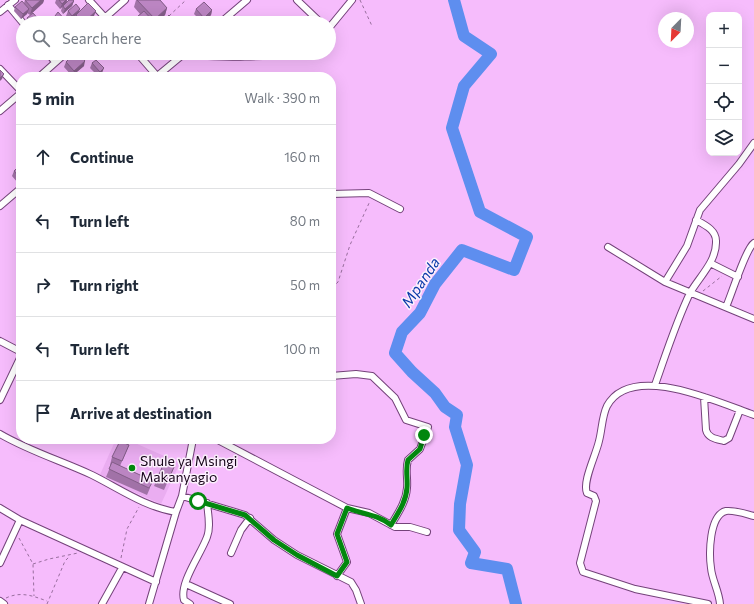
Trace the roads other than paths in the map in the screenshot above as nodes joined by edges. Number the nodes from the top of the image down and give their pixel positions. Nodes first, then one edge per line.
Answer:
1 (15, 0) edge
2 (89, 0) edge
3 (125, 0) edge
4 (247, 0) edge
5 (297, 0) edge
6 (352, 0) edge
7 (8, 5) junction
8 (0, 12) edge
9 (17, 16) edge
10 (103, 16) edge
11 (107, 16) edge
12 (228, 16) edge
13 (314, 16) edge
14 (336, 19) edge
15 (57, 60) edge
16 (143, 60) edge
17 (177, 60) edge
18 (55, 62) joint
19 (0, 69) edge
20 (44, 72) edge
21 (152, 72) edge
22 (162, 72) edge
23 (16, 87) edge
24 (16, 97) edge
25 (0, 111) edge
26 (754, 143) edge
27 (16, 192) edge
28 (336, 194) edge
29 (0, 206) edge
30 (400, 209) dead end
31 (696, 220) junction
32 (754, 243) edge
33 (608, 247) dead end
34 (710, 263) junction
35 (738, 277) junction
36 (666, 282) junction
37 (694, 294) junction
38 (726, 307) junction
39 (754, 319) edge
40 (0, 341) edge
41 (16, 348) edge
42 (16, 366) edge
43 (336, 376) edge
44 (655, 385) junction
45 (704, 397) junction
46 (0, 400) edge
47 (740, 410) junction
48 (754, 415) edge
49 (0, 434) edge
50 (16, 443) edge
51 (17, 444) edge
52 (192, 444) edge
53 (225, 444) edge
54 (182, 496) junction
55 (208, 503) junction
56 (0, 508) edge
57 (347, 508) junction
58 (176, 512) junction
59 (754, 516) edge
60 (250, 518) junction
61 (20, 520) junction
62 (391, 525) junction
63 (427, 532) dead end
64 (232, 553) dead end
65 (0, 562) edge
66 (121, 568) junction
67 (337, 576) junction
68 (156, 582) junction
69 (186, 584) junction
70 (0, 601) edge
71 (227, 603) edge
72 (4, 604) edge
73 (102, 604) edge
74 (149, 604) edge
75 (190, 604) edge
76 (361, 604) edge
77 (708, 604) edge
78 (720, 604) edge

1 - 7 street
2 - 10 street
3 - 11 street
4 - 12 street
5 - 13 street
6 - 14 street
7 - 8 street
7 - 9 street
15 - 18 street
16 - 21 street
17 - 22 street
18 - 20 street
19 - 23 street
24 - 25 street
26 - 31 street
27 - 29 street
28 - 30 street
31 - 34 street
31 - 36 street
32 - 35 street
33 - 36 street
34 - 35 street
34 - 37 street
35 - 38 street
36 - 37 street
37 - 38 street
37 - 44 street
38 - 39 street
40 - 41 street
42 - 46 street
43 - 62 street
44 - 45 street
44 - 77 street
45 - 47 street
45 - 47 street
47 - 48 street
49 - 50 street
51 - 58 street
52 - 54 street
53 - 57 street
54 - 55 street
54 - 58 street
55 - 60 street
55 - 69 street
56 - 61 street
57 - 62 street
57 - 67 street
58 - 68 street
59 - 78 street
60 - 64 street
60 - 67 street
61 - 65 street
61 - 66 street
62 - 63 street
66 - 68 street
66 - 73 street
67 - 76 street
68 - 74 street
69 - 71 street
69 - 75 street
70 - 72 street

